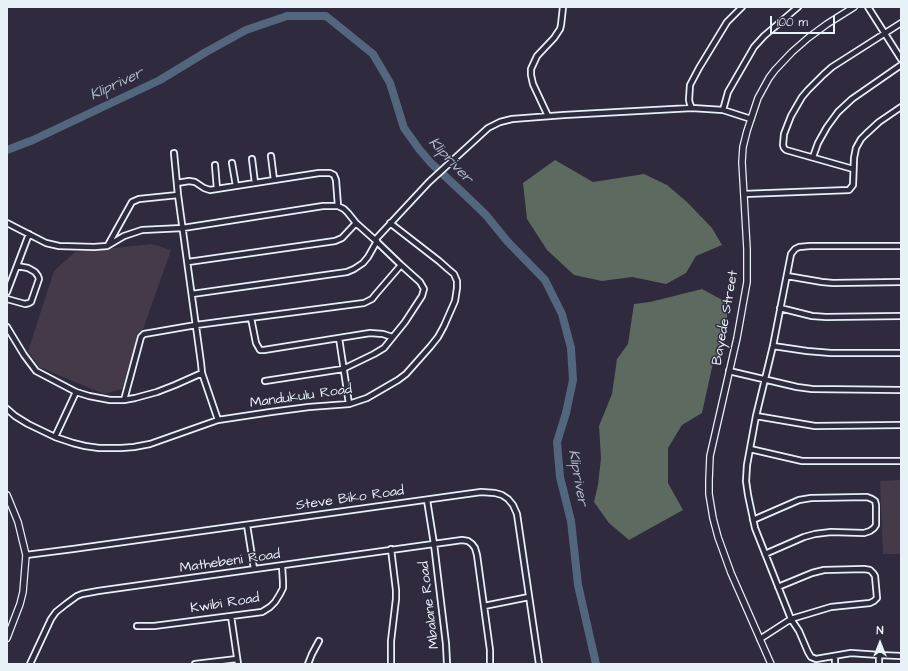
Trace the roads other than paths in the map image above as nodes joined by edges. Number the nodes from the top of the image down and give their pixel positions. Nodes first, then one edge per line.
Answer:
1 (563, 7) edge
2 (742, 7) edge
3 (798, 7) edge
4 (854, 7) edge
5 (868, 7) edge
6 (901, 23) edge
7 (885, 33) junction
8 (901, 58) edge
9 (901, 65) edge
10 (901, 107) edge
11 (692, 108) junction
12 (723, 110) junction
13 (548, 116) junction
14 (751, 119) junction
15 (174, 153) dead end
16 (271, 156) dead end
17 (813, 157) junction
18 (252, 159) dead end
19 (232, 163) dead end
20 (215, 165) dead end
21 (853, 169) junction
22 (274, 180) junction
23 (177, 183) junction
24 (255, 183) junction
25 (236, 186) junction
26 (217, 189) junction
27 (744, 194) junction
28 (178, 195) junction
29 (338, 206) junction
30 (356, 223) junction
31 (390, 223) junction
32 (7, 224) edge
33 (183, 228) junction
34 (29, 234) junction
35 (376, 241) junction
36 (107, 246) junction
37 (901, 246) edge
38 (188, 262) junction
39 (401, 265) junction
40 (17, 266) junction
41 (787, 276) junction
42 (901, 282) edge
43 (7, 292) edge
44 (192, 294) junction
45 (7, 299) edge
46 (780, 308) junction
47 (901, 316) edge
48 (251, 318) junction
49 (196, 325) junction
50 (7, 327) edge
51 (392, 337) junction
52 (339, 338) junction
53 (773, 346) junction
54 (901, 353) edge
55 (344, 369) junction
56 (730, 371) junction
57 (202, 373) junction
58 (764, 380) junction
59 (265, 381) dead end
60 (901, 390) edge
61 (76, 392) junction
62 (124, 400) junction
63 (349, 404) junction
64 (7, 409) edge
65 (756, 416) junction
66 (218, 420) junction
67 (901, 425) edge
68 (55, 437) junction
69 (750, 449) junction
70 (901, 461) edge
71 (7, 495) edge
72 (427, 500) junction
73 (753, 520) junction
74 (247, 524) junction
75 (434, 544) junction
76 (391, 549) junction
77 (765, 554) junction
78 (26, 555) junction
79 (282, 566) junction
80 (254, 569) junction
81 (778, 587) junction
82 (529, 597) junction
83 (484, 606) junction
84 (231, 616) junction
85 (791, 619) junction
86 (137, 626) dead end
87 (7, 638) edge
88 (761, 640) junction
89 (319, 641) dead end
90 (835, 656) junction
91 (879, 656) junction
92 (901, 656) edge
93 (237, 662) edge
94 (30, 664) edge
95 (196, 664) edge
96 (308, 664) edge
97 (391, 664) edge
98 (447, 664) edge
99 (490, 664) edge
100 (539, 664) edge
101 (771, 664) edge
102 (835, 664) edge
103 (879, 664) edge

1 - 13 street
2 - 11 street
3 - 12 street
4 - 14 street, Bayede Street
5 - 7 street
6 - 7 street
7 - 8 street
7 - 17 street
9 - 17 street
10 - 21 street
11 - 12 street
11 - 13 street
12 - 14 street
13 - 31 street
14 - 27 street, Bayede Street
15 - 23 street
16 - 22 street
17 - 21 street
18 - 24 street
19 - 25 street
20 - 26 street
21 - 27 street
22 - 24 street
22 - 29 street
23 - 26 street
23 - 28 street
24 - 25 street
25 - 26 street
27 - 56 street, Bayede Street
28 - 33 street
28 - 36 street
29 - 30 street
29 - 33 street
30 - 35 street
30 - 38 street
31 - 35 street
31 - 63 street, Mandukulu Road
32 - 34 street
33 - 36 street
33 - 38 street
34 - 36 street
34 - 40 street
35 - 39 street
35 - 44 street
37 - 41 street
38 - 44 street
39 - 48 street
39 - 51 street
40 - 43 street
40 - 45 street
41 - 42 street
41 - 46 street
44 - 49 street
46 - 47 street
46 - 53 street
48 - 49 street
48 - 52 street
49 - 57 street
49 - 62 street
50 - 61 street
51 - 52 street
51 - 55 street
52 - 55 street
53 - 54 street
53 - 58 street
55 - 59 street
55 - 63 street
56 - 58 street
56 - 88 street, Bayede Street
57 - 62 street
57 - 66 street
58 - 60 street
58 - 65 street
61 - 62 street
61 - 68 street
63 - 66 street, Mandukulu Road
64 - 68 street, Mandukulu Road
65 - 67 street
65 - 69 street
66 - 68 street, Mandukulu Road
69 - 70 street
69 - 73 street
71 - 78 street
72 - 74 street, Steve Biko Road
72 - 75 street, Mbalane Road
72 - 82 street, Steve Biko Road
73 - 77 street
73 - 77 street
74 - 78 street, Steve Biko Road
74 - 80 street
75 - 76 street, Mathebeni Road
75 - 83 street, Mathebeni Road
75 - 98 street, Mbalane Road
76 - 79 street, Mathebeni Road
76 - 97 street
77 - 81 street
78 - 87 street
79 - 80 street, Mathebeni Road
79 - 84 street, Kwibi Road
80 - 94 street, Mathebeni Road
81 - 85 street
81 - 85 street
82 - 83 street
82 - 100 street, Steve Biko Road
83 - 99 street
84 - 86 street, Kwibi Road
84 - 93 street
85 - 88 street
85 - 90 street
88 - 101 street, Bayede Street
89 - 96 street
90 - 91 street
90 - 102 street
91 - 92 street
91 - 103 street
93 - 95 street

